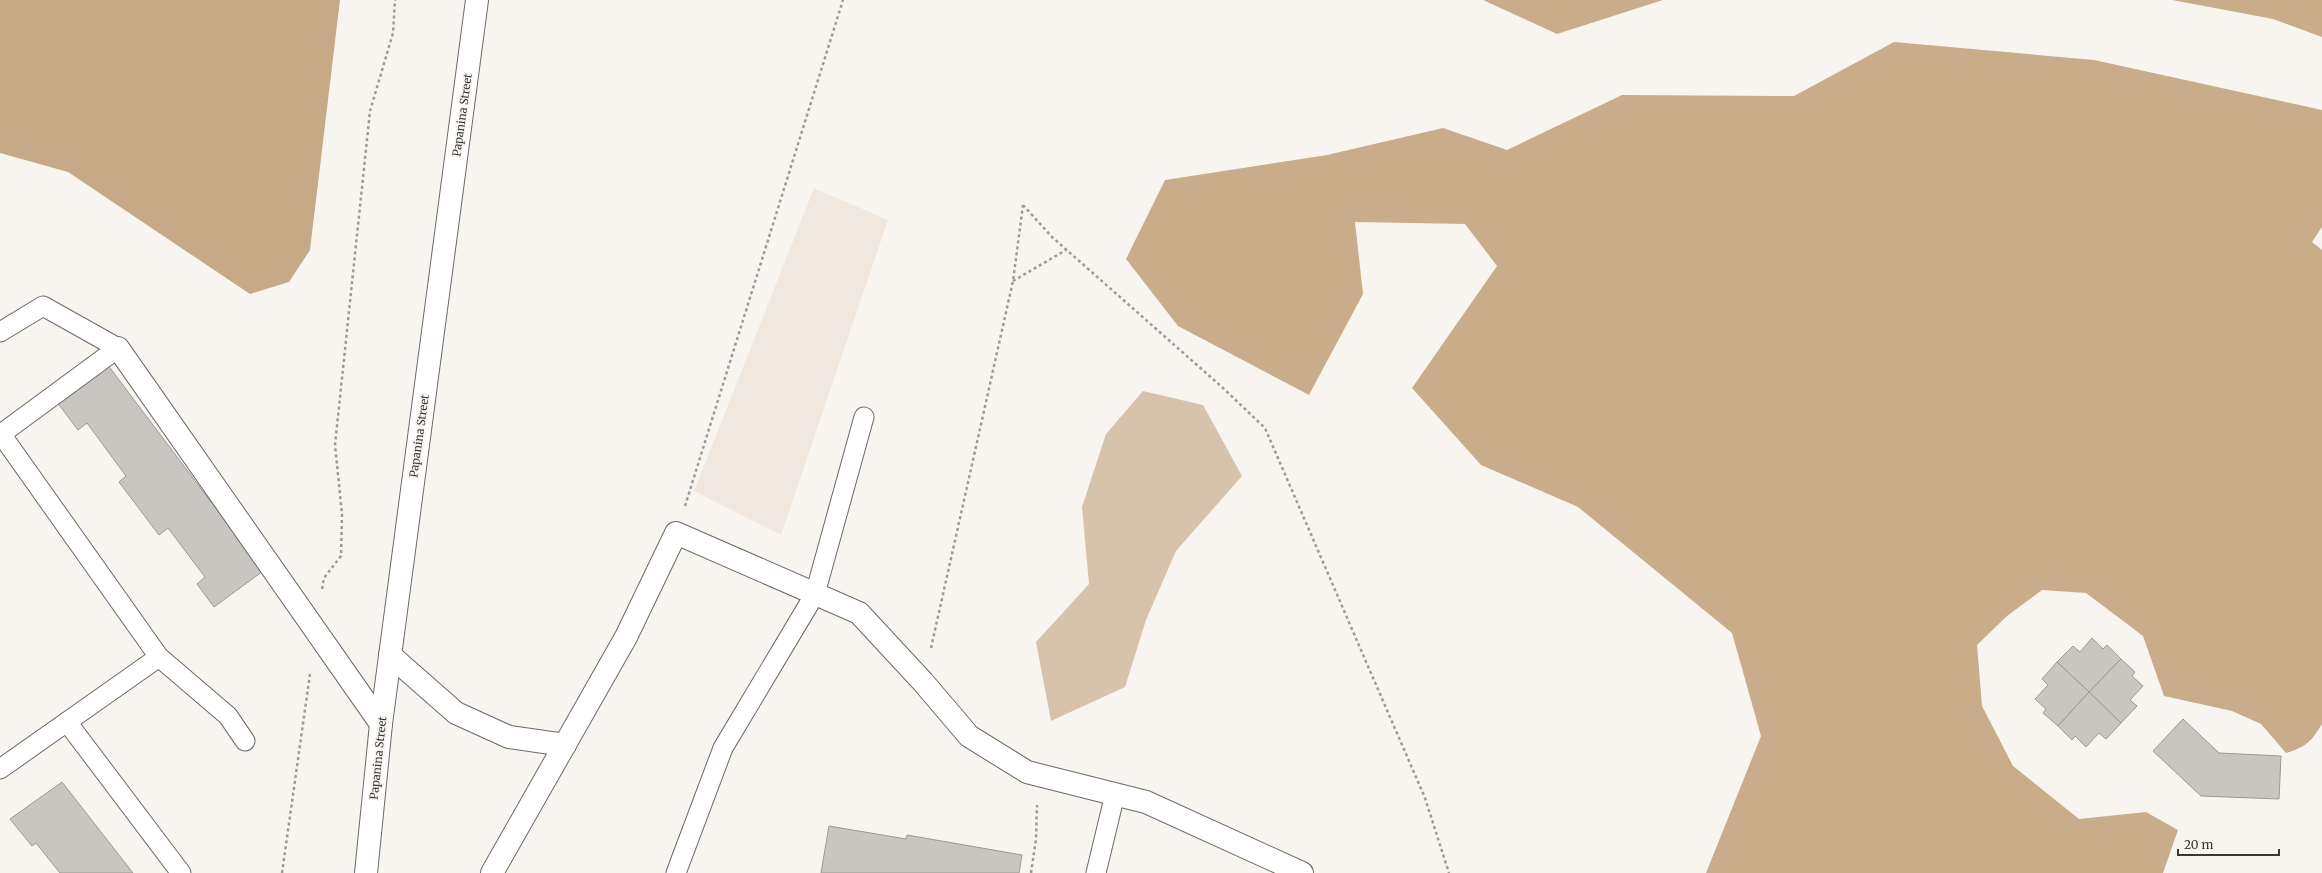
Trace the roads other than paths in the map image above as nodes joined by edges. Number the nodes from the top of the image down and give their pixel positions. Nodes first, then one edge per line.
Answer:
1 (477, 0) edge
2 (0, 332) edge
3 (118, 348) junction
4 (864, 416) dead end
5 (815, 594) junction
6 (390, 655) junction
7 (159, 657) junction
8 (67, 722) junction
9 (381, 724) junction
10 (245, 741) dead end
11 (565, 746) junction
12 (0, 769) edge
13 (1115, 794) junction
14 (181, 873) edge
15 (366, 873) edge
16 (492, 873) edge
17 (676, 873) edge
18 (1096, 873) edge
19 (1302, 873) edge

1 - 6 street, Papanina Street
2 - 3 lane
3 - 7 lane
3 - 9 street
4 - 5 lane
5 - 11 street
5 - 13 street
5 - 17 lane
6 - 9 street, Papanina Street
6 - 11 street
7 - 8 lane
7 - 10 lane
8 - 12 lane
8 - 14 lane
9 - 15 street, Papanina Street
11 - 16 street
13 - 18 lane
13 - 19 street

